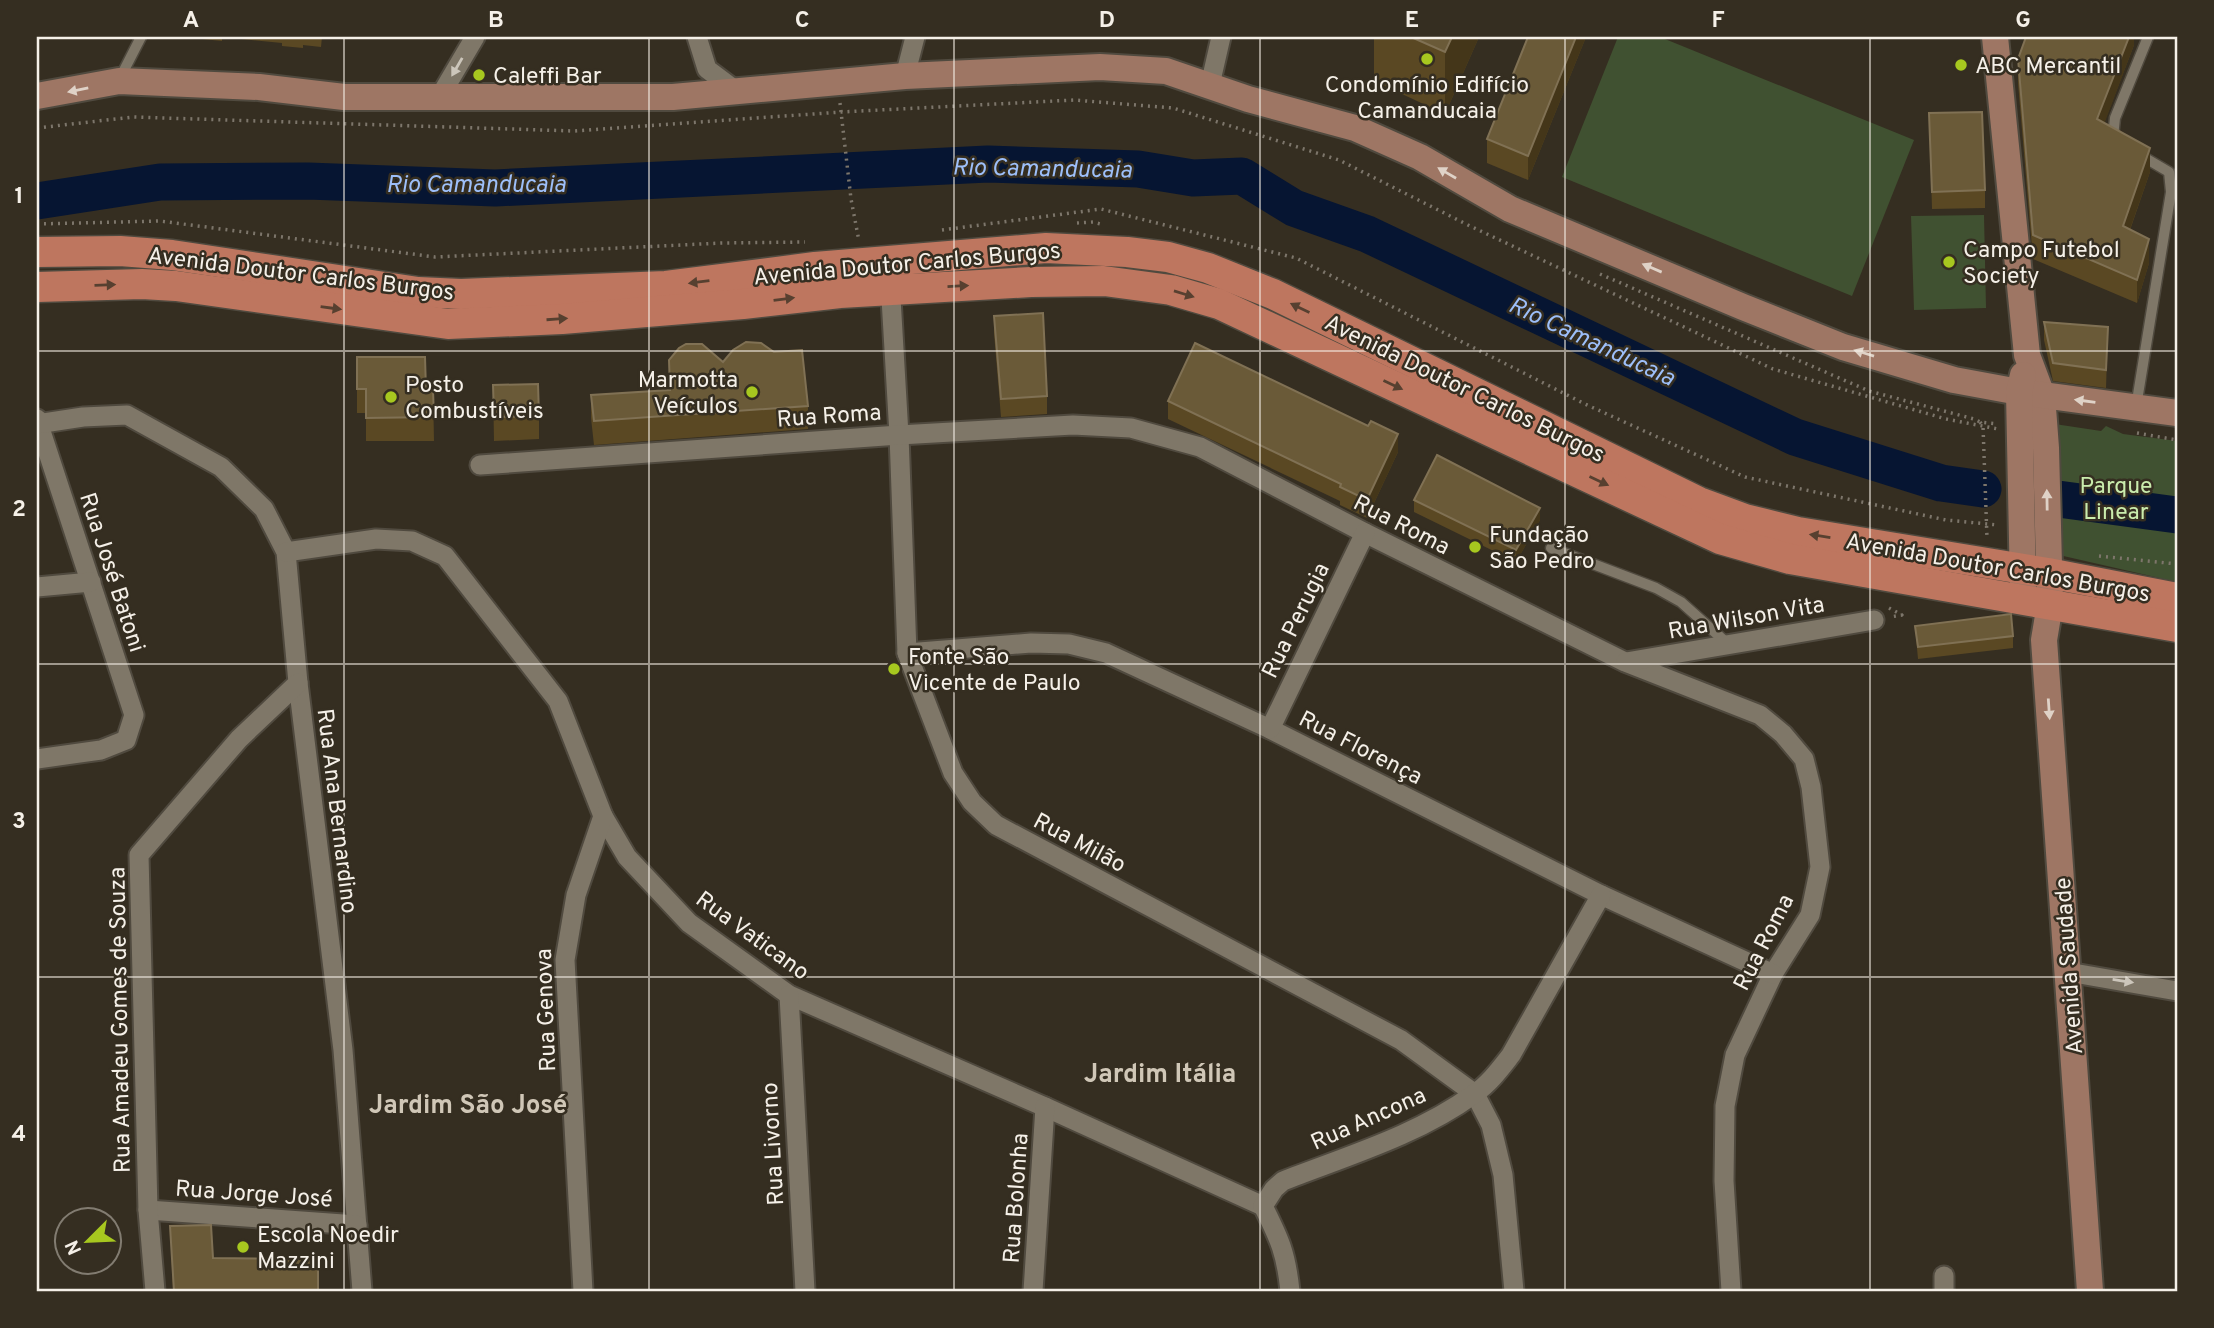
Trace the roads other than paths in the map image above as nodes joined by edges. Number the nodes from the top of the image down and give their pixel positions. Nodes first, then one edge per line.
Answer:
1 (141, 37) edge
2 (475, 37) edge
3 (697, 37) edge
4 (915, 37) edge
5 (1221, 37) edge
6 (1995, 37) edge
7 (2148, 37) edge
8 (905, 76) junction
9 (119, 81) junction
10 (1210, 85) junction
11 (735, 90) junction
12 (37, 96) edge
13 (439, 98) junction
14 (37, 253) edge
15 (889, 276) junction
16 (37, 287) edge
17 (2030, 394) junction
18 (2136, 408) junction
19 (2177, 413) edge
20 (37, 422) edge
21 (899, 435) junction
22 (480, 465) dead end
23 (1365, 533) junction
24 (1551, 548) dead end
25 (286, 552) junction
26 (2035, 560) junction
27 (91, 582) junction
28 (37, 587) edge
29 (2177, 598) edge
30 (2037, 602) junction
31 (1874, 620) dead end
32 (2177, 627) edge
33 (1728, 645) junction
34 (907, 653) junction
35 (1625, 662) junction
36 (298, 684) junction
37 (1270, 729) junction
38 (37, 759) edge
39 (603, 816) junction
40 (1601, 895) junction
41 (2068, 972) junction
42 (1773, 974) junction
43 (2177, 991) edge
44 (789, 995) junction
45 (1475, 1094) junction
46 (1045, 1107) junction
47 (1263, 1206) junction
48 (148, 1210) junction
49 (356, 1225) junction
50 (155, 1291) edge
51 (362, 1291) edge
52 (583, 1291) edge
53 (805, 1291) edge
54 (1033, 1291) edge
55 (1290, 1291) edge
56 (1514, 1291) edge
57 (1731, 1291) edge
58 (2090, 1291) edge

1 - 9 lane
2 -> 13 street
3 - 11 street
4 - 8 street
5 - 10 street
6 - 17 street
7 - 18 lane
8 - 10 street
8 - 11 street
9 -> 12 street
9 - 13 street
17 -> 10 street
11 - 13 street
15 -> 14 main road, Avenida Doutor Carlos Burgos
16 -> 15 main road, Avenida Doutor Carlos Burgos
15 - 21 street, Rua Milão
26 -> 15 main road, Avenida Doutor Carlos Burgos
15 -> 30 main road, Avenida Doutor Carlos Burgos
18 -> 17 street
17 - 26 street
18 - 19 street
20 - 25 street, Rua Ana Bernardino
20 - 27 street, Rua José Batoni
21 - 22 street, Rua Roma
21 - 23 street, Rua Roma
21 - 34 street, Rua Milão
23 - 35 street, Rua Roma
23 - 37 street, Rua Perugia
24 - 33 lane
25 - 36 street, Rua Ana Bernardino
25 - 39 street, Rua Vaticano
26 - 29 main road, Avenida Doutor Carlos Burgos
26 - 30 street
27 - 28 street
27 - 38 street, Rua José Batoni
30 - 32 main road, Avenida Doutor Carlos Burgos
30 -> 41 street, Avenida Saudade
31 - 33 street, Rua Wilson Vita
33 - 35 street, Rua Wilson Vita
34 - 37 street, Rua Florença
34 - 45 street, Rua Milão
35 - 42 street, Rua Roma
36 - 48 street, Rua Amadeu Gomes de Souza
36 - 49 street, Rua Ana Bernardino
37 - 40 street, Rua Florença
39 - 44 street, Rua Vaticano
39 - 52 street, Rua Genova
40 - 42 street, Rua Florença
40 - 45 street, Rua Ancona
41 -> 43 street
41 - 58 street, Avenida Saudade
42 - 57 street, Rua Roma
44 - 46 street, Rua Vaticano
44 - 53 street, Rua Livorno
45 - 47 street, Rua Ancona
45 - 56 street, Rua Milão
46 - 47 street, Rua Vaticano
46 - 54 street, Rua Bolonha
47 - 55 street
48 - 49 street, Rua Jorge José
48 - 50 street, Rua Amadeu Gomes de Souza
49 - 51 street, Rua Ana Bernardino

